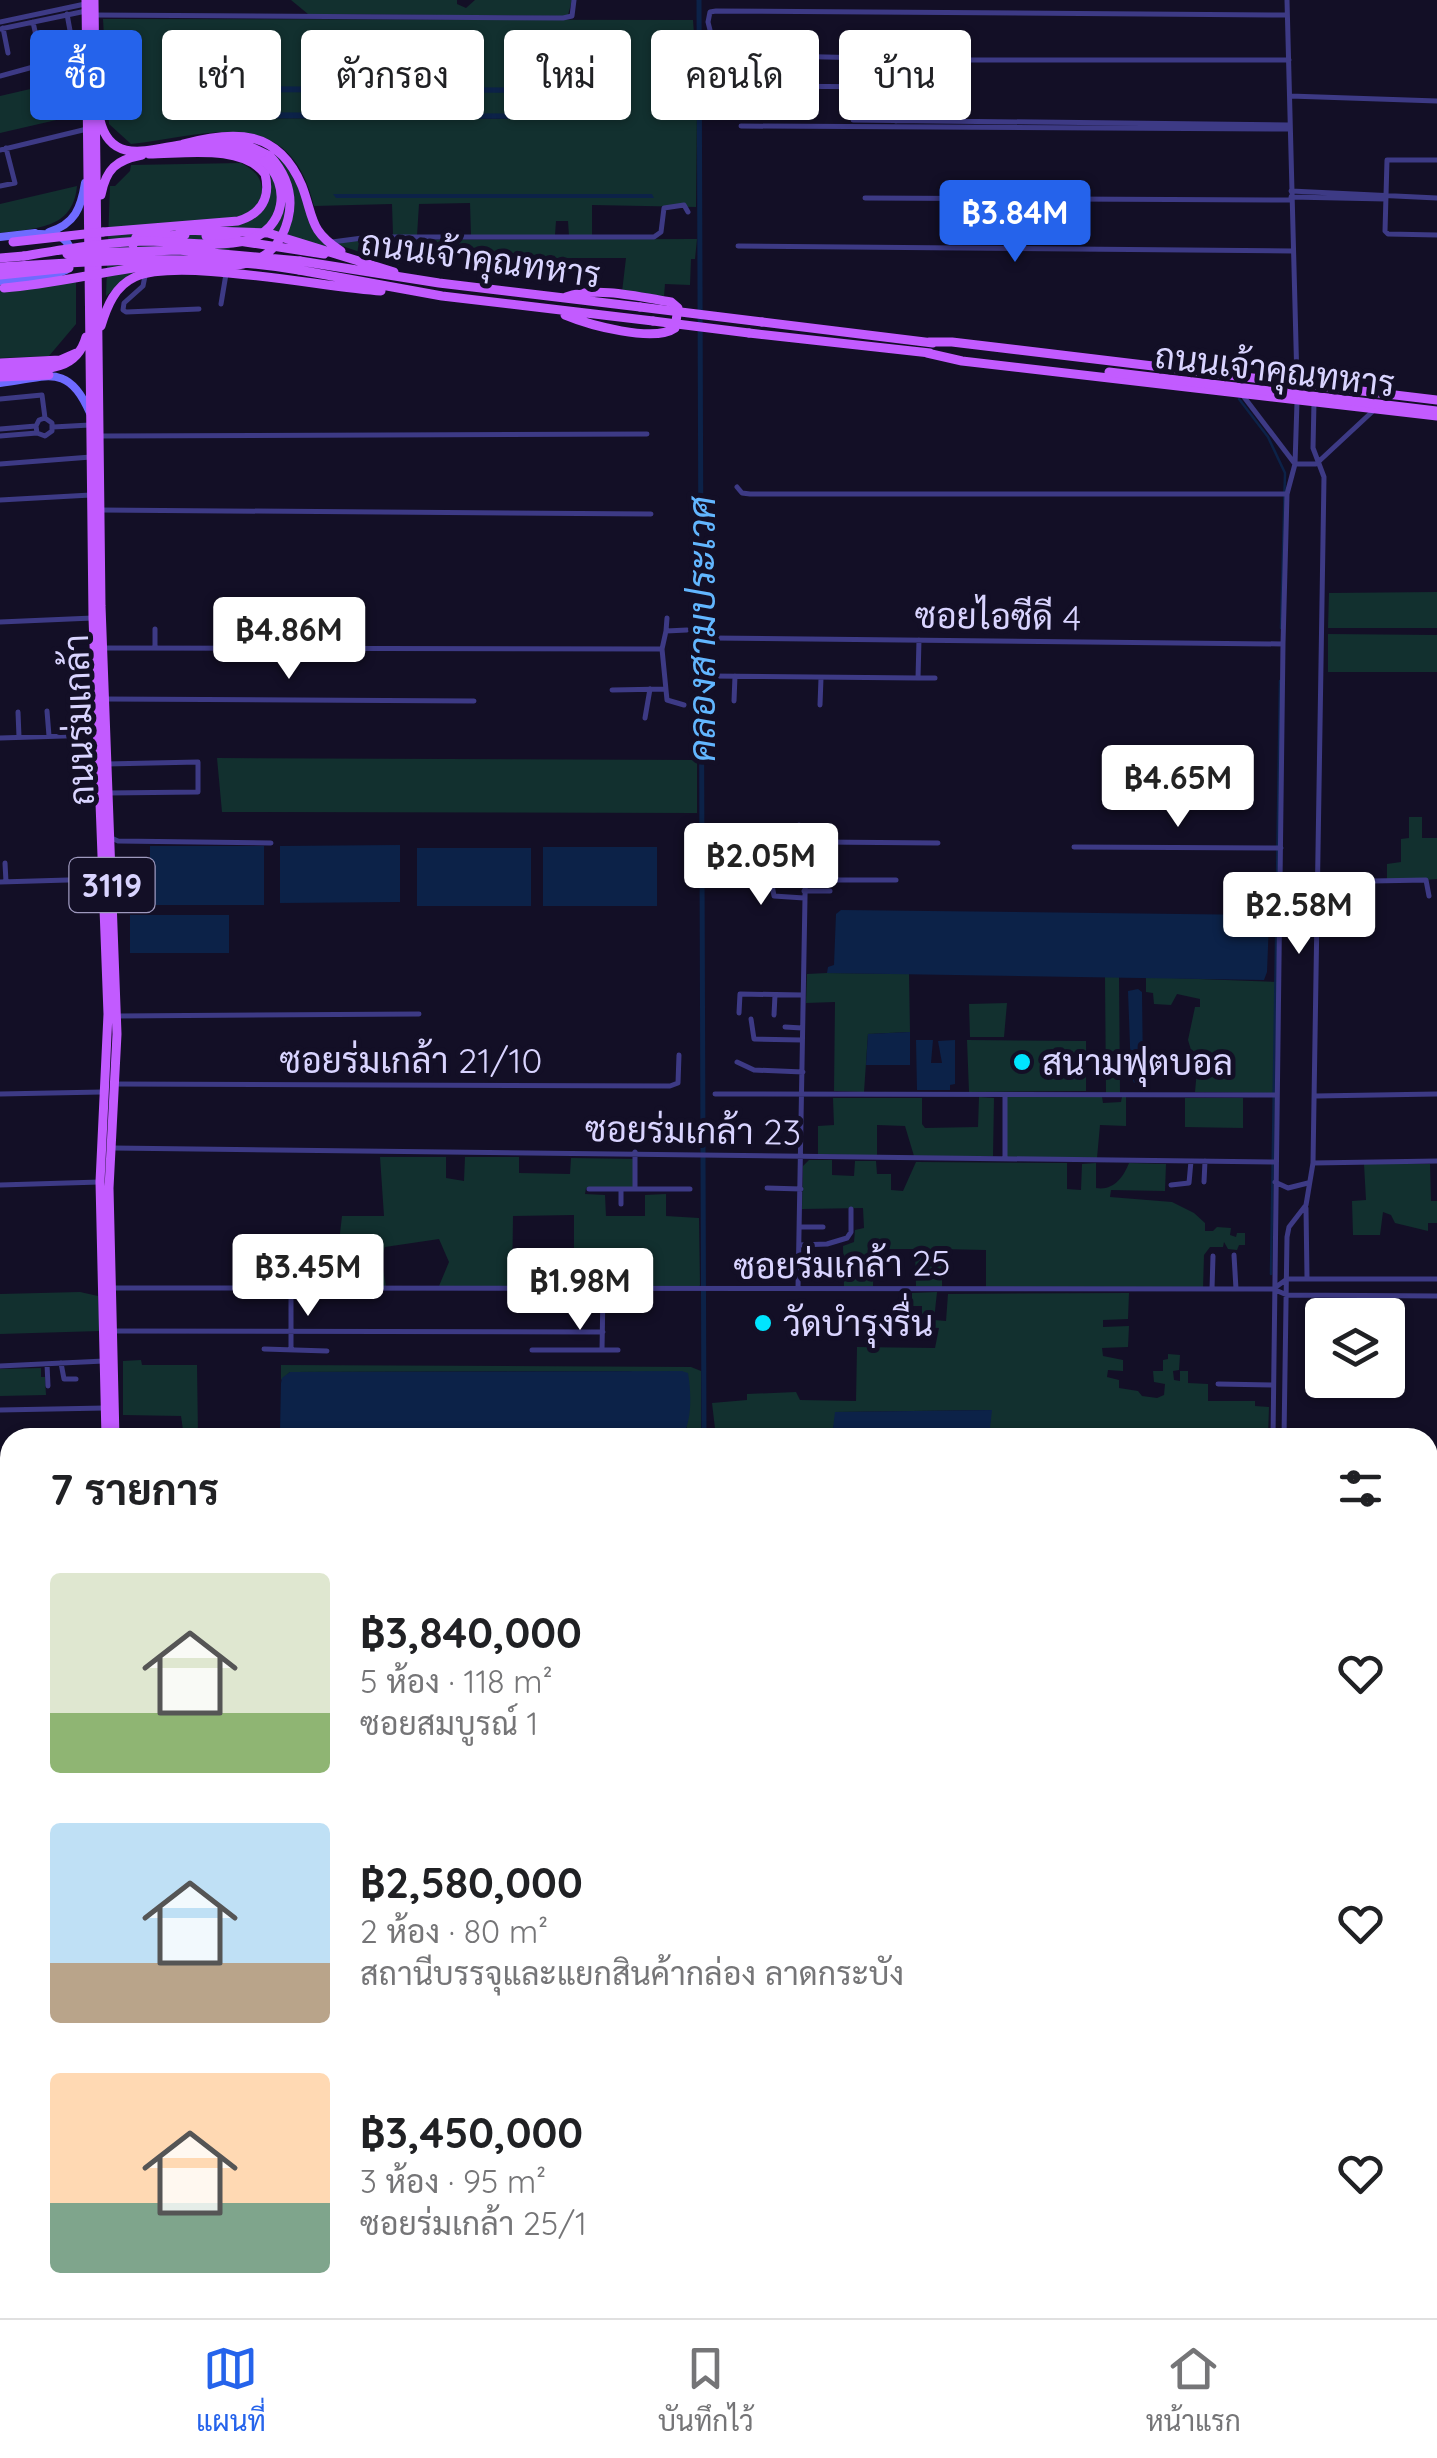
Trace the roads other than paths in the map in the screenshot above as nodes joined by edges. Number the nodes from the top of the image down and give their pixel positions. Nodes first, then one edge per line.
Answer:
1 (574, 0) edge
2 (1287, 0) edge
3 (89, 6) edge
4 (67, 14) junction
5 (1287, 15) junction
6 (33, 22) junction
7 (12, 23) junction
8 (1, 26) edge
9 (35, 30) edge
10 (70, 30) edge
11 (710, 30) edge
12 (8, 54) dead end
13 (819, 57) edge
14 (1289, 60) junction
15 (30, 70) edge
16 (0, 76) edge
17 (819, 86) edge
18 (1289, 96) junction
19 (1437, 101) edge
20 (86, 120) edge
21 (95, 120) edge
22 (100, 120) edge
23 (854, 120) dead end
24 (896, 121) junction
25 (741, 126) dead end
26 (1289, 127) junction
27 (87, 129) junction
28 (183, 144) junction
29 (3, 149) edge
30 (149, 154) junction
31 (267, 158) junction
32 (1437, 160) edge
33 (88, 166) junction
34 (0, 186) edge
35 (1290, 196) junction
36 (1385, 197) junction
37 (865, 198) dead end
38 (1437, 198) edge
39 (688, 212) dead end
40 (97, 218) junction
41 (103, 232) junction
42 (30, 234) junction
43 (1437, 234) edge
44 (0, 241) edge
45 (329, 243) junction
46 (738, 246) dead end
47 (1292, 251) junction
48 (24, 256) junction
49 (352, 257) junction
50 (0, 258) edge
51 (299, 265) junction
52 (146, 273) junction
53 (226, 274) junction
54 (416, 280) junction
55 (1, 282) edge
56 (411, 292) junction
57 (564, 298) junction
58 (221, 304) dead end
59 (199, 309) dead end
60 (550, 309) junction
61 (89, 322) junction
62 (98, 333) junction
63 (928, 348) junction
64 (0, 373) edge
65 (49, 375) joint
66 (1297, 383) junction
67 (1314, 385) junction
68 (1238, 392) junction
69 (0, 400) edge
70 (1297, 400) junction
71 (1314, 402) junction
72 (1437, 408) edge
73 (1377, 409) junction
74 (90, 413) junction
75 (45, 418) junction
76 (90, 425) junction
77 (53, 427) junction
78 (37, 429) junction
79 (0, 432) edge
80 (647, 434) dead end
81 (99, 436) junction
82 (90, 457) junction
83 (0, 464) edge
84 (1294, 464) junction
85 (1316, 464) junction
86 (737, 487) dead end
87 (1287, 494) junction
88 (91, 495) junction
89 (0, 500) edge
90 (100, 510) junction
91 (651, 514) dead end
92 (93, 618) junction
93 (667, 618) dead end
94 (0, 622) edge
95 (155, 629) dead end
96 (687, 630) dead end
97 (666, 632) junction
98 (712, 638) dead end
99 (919, 640) junction
100 (1283, 644) junction
101 (156, 647) junction
102 (102, 648) junction
103 (662, 648) junction
104 (710, 676) dead end
105 (735, 676) junction
106 (822, 677) junction
107 (918, 678) junction
108 (935, 678) dead end
109 (666, 689) junction
110 (612, 690) dead end
111 (650, 690) junction
112 (104, 700) junction
113 (474, 701) dead end
114 (734, 701) dead end
115 (684, 705) dead end
116 (820, 705) dead end
117 (81, 708) dead end
118 (47, 711) dead end
119 (18, 712) dead end
120 (645, 718) dead end
121 (96, 734) junction
122 (82, 735) junction
123 (49, 736) junction
124 (19, 737) junction
125 (0, 738) edge
126 (106, 764) junction
127 (108, 793) junction
128 (799, 825) dead end
129 (110, 837) junction
130 (712, 841) dead end
131 (802, 842) junction
132 (938, 842) dead end
133 (271, 843) dead end
134 (1074, 847) dead end
135 (1281, 848) junction
136 (90, 860) dead end
137 (768, 862) dead end
138 (6, 863) dead end
139 (769, 875) junction
140 (90, 879) junction
141 (102, 879) junction
142 (805, 880) junction
143 (896, 880) dead end
144 (3, 882) edge
145 (1318, 882) junction
146 (713, 883) dead end
147 (830, 891) dead end
148 (804, 894) junction
149 (1429, 896) dead end
150 (775, 995) junction
151 (803, 995) junction
152 (419, 1014) dead end
153 (739, 1014) dead end
154 (774, 1014) dead end
155 (116, 1016) junction
156 (751, 1019) dead end
157 (784, 1027) dead end
158 (802, 1028) junction
159 (802, 1040) junction
160 (678, 1055) dead end
161 (736, 1062) dead end
162 (803, 1072) junction
163 (114, 1084) junction
164 (105, 1092) junction
165 (0, 1094) edge
166 (715, 1094) dead end
167 (1437, 1094) edge
168 (803, 1095) junction
169 (1274, 1095) junction
170 (1005, 1096) junction
171 (1314, 1096) junction
172 (110, 1148) junction
173 (635, 1152) junction
174 (801, 1158) junction
175 (1004, 1159) junction
176 (1192, 1161) junction
177 (1205, 1161) junction
178 (1437, 1161) edge
179 (1274, 1162) junction
180 (1313, 1164) junction
181 (100, 1182) junction
182 (1204, 1182) dead end
183 (1275, 1182) junction
184 (1308, 1183) junction
185 (0, 1185) edge
186 (1171, 1185) dead end
187 (767, 1188) dead end
188 (589, 1189) dead end
189 (635, 1189) junction
190 (690, 1189) dead end
191 (801, 1189) junction
192 (621, 1190) junction
193 (621, 1204) dead end
194 (1306, 1206) junction
195 (850, 1209) dead end
196 (800, 1227) junction
197 (823, 1227) dead end
198 (799, 1245) junction
199 (1234, 1255) dead end
200 (1213, 1256) dead end
201 (1287, 1278) junction
202 (1306, 1278) junction
203 (1437, 1279) edge
204 (112, 1288) junction
205 (291, 1288) junction
206 (798, 1288) junction
207 (1212, 1289) junction
208 (1236, 1289) junction
209 (603, 1290) junction
210 (1274, 1290) junction
211 (1287, 1295) junction
212 (1437, 1296) edge
213 (113, 1331) junction
214 (290, 1331) junction
215 (602, 1332) junction
216 (264, 1349) dead end
217 (291, 1349) junction
218 (532, 1350) dead end
219 (602, 1350) junction
220 (618, 1350) dead end
221 (327, 1351) dead end
222 (104, 1361) junction
223 (61, 1363) junction
224 (47, 1364) junction
225 (0, 1366) edge
226 (76, 1379) dead end
227 (1218, 1384) dead end
228 (1273, 1385) junction
229 (48, 1386) dead end
230 (105, 1408) junction
231 (0, 1410) edge
232 (106, 1428) edge
233 (115, 1428) edge
234 (1273, 1428) edge
235 (1284, 1428) edge

1 - 3 street
2 - 5 street
3 - 4 street
3 - 7 street
4 - 6 street
4 - 10 street
5 - 11 street
5 - 14 street
6 - 7 street
6 - 9 street
7 - 8 street
8 - 12 street
13 - 14 street
14 - 18 street
15 - 16 street
17 - 24 street
18 - 19 street
18 - 26 street
20 - 27 main road, ถนนร่มเกล้า / 3119
21 - 40 main road, ถนนร่มเกล้า / 3119
22 - 28 main road
23 - 24 street
24 - 26 street
25 - 26 street
26 - 35 street
27 - 29 street
27 - 33 main road, ถนนร่มเกล้า / 3119
28 - 31 main road
28 - 45 main road
29 - 34 street
30 - 31 main road
30 - 40 main road
30 - 41 main road
31 - 48 main road, bridge
31 - 55 main road, bridge
32 - 36 street
33 - 42 main road
33 - 61 main road, ถนนร่มเกล้า / 3119
35 - 36 street
35 - 37 street
35 - 47 street
36 - 38 street
36 - 43 street
39 - 45 street
40 - 62 main road, ถนนร่มเกล้า / 3119
41 - 44 main road, bridge
41 - 49 main road
42 - 44 main road
42 - 55 main road
45 - 49 main road
46 - 47 street
47 - 66 street
48 - 50 main road
48 - 51 main road, ถนนเจ้าคุณทหาร, bridge
49 - 52 main road
49 - 54 main road
51 - 54 main road, ถนนเจ้าคุณทหาร
51 - 55 main road, ถนนเจ้าคุณทหาร, bridge
51 - 56 main road, ถนนเจ้าคุณทหาร
52 - 53 main road
52 - 59 street
52 - 62 main road
53 - 56 main road
53 - 58 street
54 - 57 main road, ถนนเจ้าคุณทหาร
56 - 60 main road, ถนนเจ้าคุณทหาร
57 - 60 main road
57 - 63 main road, ถนนเจ้าคุณทหาร, bridge
60 - 63 main road, ถนนเจ้าคุณทหาร, bridge
61 - 64 main road
61 - 74 main road, ถนนร่มเกล้า / 3119
62 - 81 main road, ถนนร่มเกล้า / 3119
63 - 66 main road, ถนนเจ้าคุณทหาร
63 - 68 main road, ถนนเจ้าคุณทหาร
63 - 72 main road, ถนนเจ้าคุณทหาร, bridge
64 - 65 main road
65 - 74 main road
66 - 67 main road, ถนนเจ้าคุณทหาร
66 - 70 main road
67 - 71 main road
67 - 72 main road, ถนนเจ้าคุณทหาร
68 - 70 main road, ถนนเจ้าคุณทหาร
68 - 84 street
69 - 75 street
70 - 71 main road, ถนนเจ้าคุณทหาร
70 - 84 street
71 - 73 main road, ถนนเจ้าคุณทหาร
71 - 85 street
72 - 73 main road, ถนนเจ้าคุณทหาร
73 - 85 street
74 - 76 main road, ถนนร่มเกล้า / 3119
75 - 77 street
75 - 78 street
76 - 77 street
76 - 82 main road, ถนนร่มเกล้า / 3119
77 - 78 street
78 - 79 street
80 - 81 street
81 - 90 main road, ถนนร่มเกล้า / 3119
82 - 83 street
82 - 88 main road, ถนนร่มเกล้า / 3119
84 - 85 street
84 - 87 street
85 - 145 street
86 - 87 street
87 - 100 street
88 - 89 street
88 - 92 main road, ถนนร่มเกล้า / 3119
90 - 91 street
90 - 102 main road, ถนนร่มเกล้า / 3119
92 - 94 street
92 - 121 main road, ถนนร่มเกล้า / 3119
93 - 97 street
95 - 101 street
96 - 97 street
97 - 103 street
98 - 99 street, ซอยไอซีดี 4
99 - 100 street, ซอยไอซีดี 4
99 - 107 street
100 - 135 street
101 - 102 street
101 - 103 street
102 - 112 main road, ถนนร่มเกล้า / 3119
103 - 109 street
104 - 105 street
105 - 106 street
105 - 114 street
106 - 107 street
106 - 116 street
107 - 108 street
109 - 111 street
109 - 115 street
110 - 111 street
111 - 120 street
112 - 113 street
112 - 126 main road, ถนนร่มเกล้า / 3119
117 - 122 street
118 - 123 street
119 - 124 street
121 - 122 street
121 - 141 main road, ถนนร่มเกล้า / 3119
122 - 123 street
123 - 124 street
124 - 125 street
126 - 127 main road, ถนนร่มเกล้า / 3119
126 - 127 street
127 - 129 main road, ถนนร่มเกล้า / 3119
128 - 131 street
129 - 133 street
129 - 155 main road, ถนนร่มเกล้า / 3119
130 - 131 street
131 - 132 street
131 - 142 street
134 - 135 street
135 - 169 street
136 - 140 street
137 - 139 street
138 - 144 street
139 - 146 street
139 - 148 street
140 - 141 street
140 - 144 street
141 - 164 main road, ถนนร่มเกล้า / 3119
142 - 143 street
142 - 148 street
145 - 149 street
145 - 171 street
147 - 148 street
148 - 151 street
150 - 151 street
150 - 153 street
150 - 154 street
151 - 158 street
152 - 155 street
155 - 163 main road, ถนนร่มเกล้า / 3119
156 - 159 street
157 - 158 street
158 - 159 street
159 - 162 street
160 - 163 street, ซอยร่มเกล้า 21/10
161 - 162 street
162 - 168 street
163 - 172 main road, ถนนร่มเกล้า / 3119
164 - 165 street
164 - 181 main road, ถนนร่มเกล้า / 3119
166 - 168 street
167 - 171 street
168 - 170 street
168 - 174 street
169 - 170 street
169 - 179 street
170 - 175 street
171 - 180 street
172 - 173 street, ซอยร่มเกล้า 23
172 - 204 main road, ถนนร่มเกล้า / 3119
173 - 174 street, ซอยร่มเกล้า 23
173 - 189 street
174 - 175 street, ซอยร่มเกล้า 23
174 - 191 street
175 - 176 street, ซอยร่มเกล้า 23
176 - 177 street, ซอยร่มเกล้า 23
176 - 186 street
177 - 179 street, ซอยร่มเกล้า 23
177 - 182 street
178 - 180 street
179 - 183 street
180 - 184 street
181 - 185 street
181 - 222 main road, ถนนร่มเกล้า / 3119
183 - 184 street
183 - 210 street
184 - 194 street
187 - 191 street
188 - 192 street
189 - 190 street
189 - 192 street
191 - 196 street
192 - 193 street
194 - 201 street
194 - 202 street
195 - 198 street
196 - 197 street
196 - 198 street
198 - 206 street
199 - 208 street
200 - 207 street
201 - 202 street
201 - 210 street
201 - 211 street
202 - 203 street
204 - 205 street, ซอยร่มเกล้า 25
204 - 213 main road, ถนนร่มเกล้า / 3119
205 - 209 street, ซอยร่มเกล้า 25
205 - 214 street
206 - 207 street, ซอยร่มเกล้า 25
206 - 209 street, ซอยร่มเกล้า 25
207 - 208 street, ซอยร่มเกล้า 25
208 - 210 street, ซอยร่มเกล้า 25
209 - 215 street
210 - 211 street, ซอยร่มเกล้า 25
210 - 228 street
211 - 212 street
211 - 235 street
213 - 214 street
213 - 233 main road, ถนนร่มเกล้า / 3119
214 - 215 street
214 - 217 street
215 - 219 street
216 - 217 street
217 - 221 street
218 - 219 street
219 - 220 street
222 - 223 street
222 - 230 main road, ถนนร่มเกล้า / 3119
223 - 224 street
223 - 226 street
224 - 225 street
224 - 229 street
227 - 228 street
228 - 234 street
230 - 231 street
230 - 232 main road, ถนนร่มเกล้า / 3119

